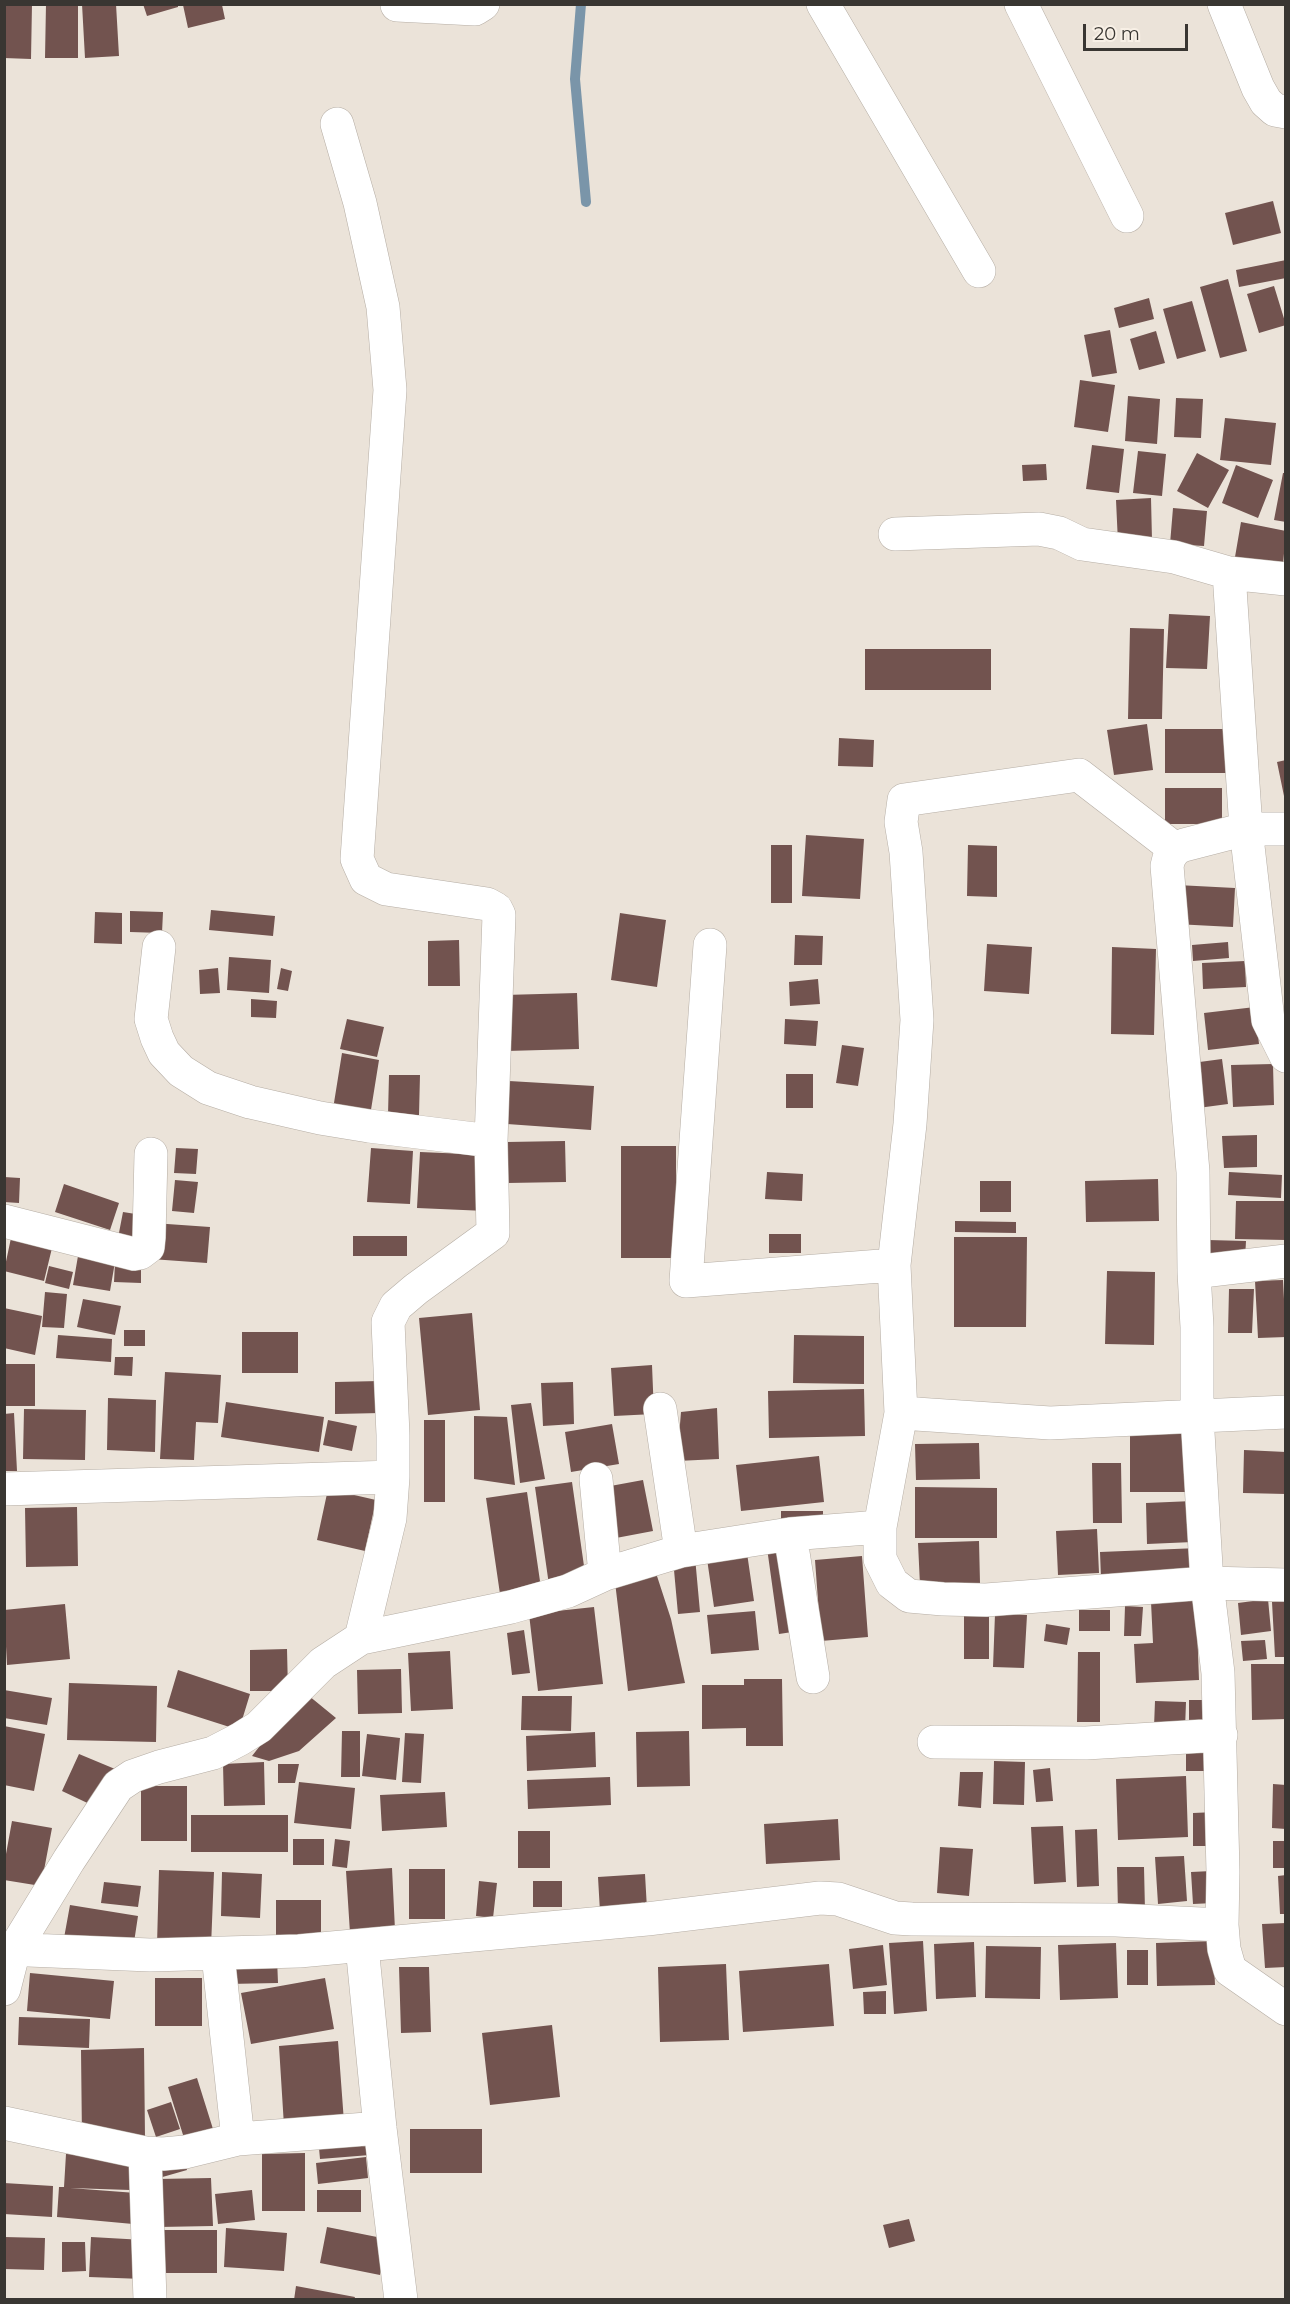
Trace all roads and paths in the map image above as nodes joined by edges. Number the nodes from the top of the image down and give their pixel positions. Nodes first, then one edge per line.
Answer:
1 (483, 4) edge
2 (823, 4) edge
3 (1021, 4) edge
4 (1224, 4) edge
5 (397, 5) edge
6 (1286, 112) edge
7 (337, 124) dead end
8 (1127, 216) dead end
9 (979, 271) dead end
10 (895, 534) dead end
11 (1229, 573) junction
12 (1286, 579) edge
13 (1246, 829) junction
14 (1286, 829) edge
15 (1176, 849) junction
16 (710, 945) dead end
17 (159, 947) dead end
18 (1286, 1056) edge
19 (492, 1141) junction
20 (151, 1154) dead end
21 (6, 1228) edge
22 (1286, 1262) edge
23 (894, 1265) junction
24 (1194, 1272) junction
25 (660, 1409) dead end
26 (1286, 1412) edge
27 (901, 1413) junction
28 (1197, 1416) junction
29 (393, 1477) junction
30 (596, 1479) dead end
31 (4, 1489) edge
32 (880, 1527) junction
33 (789, 1534) junction
34 (681, 1551) junction
35 (606, 1574) junction
36 (1207, 1583) junction
37 (1286, 1584) edge
38 (361, 1638) junction
39 (813, 1677) dead end
40 (1221, 1735) junction
41 (934, 1742) dead end
42 (1222, 1924) junction
43 (362, 1946) junction
44 (9, 1949) edge
45 (218, 1955) junction
46 (4, 1989) edge
47 (1286, 2009) edge
48 (4, 2123) edge
49 (380, 2128) junction
50 (238, 2139) junction
51 (146, 2153) junction
52 (150, 2300) edge
53 (401, 2300) edge

1 - 5 street
2 - 9 street
3 - 8 street
4 - 6 street
7 - 19 street
10 - 11 street
11 - 12 street
11 - 13 street
13 - 14 street
13 - 15 street
13 - 18 street
15 - 23 street
15 - 24 street
16 - 23 street
17 - 19 street
19 - 29 street
20 - 21 street
22 - 24 street
23 - 27 street
24 - 28 street
25 - 34 street
26 - 28 street
27 - 28 street
27 - 32 street
28 - 36 street
29 - 31 street
29 - 38 street
30 - 35 street
32 - 33 street
32 - 36 street
33 - 34 street
33 - 39 street
34 - 35 street
35 - 38 street
36 - 37 street
36 - 40 street
38 - 44 street
40 - 41 street
40 - 42 street
42 - 43 street
42 - 47 street
43 - 45 street
43 - 49 street
44 - 45 street
44 - 46 street
45 - 50 street
48 - 51 street
49 - 50 street
49 - 53 street
50 - 51 street
51 - 52 street

